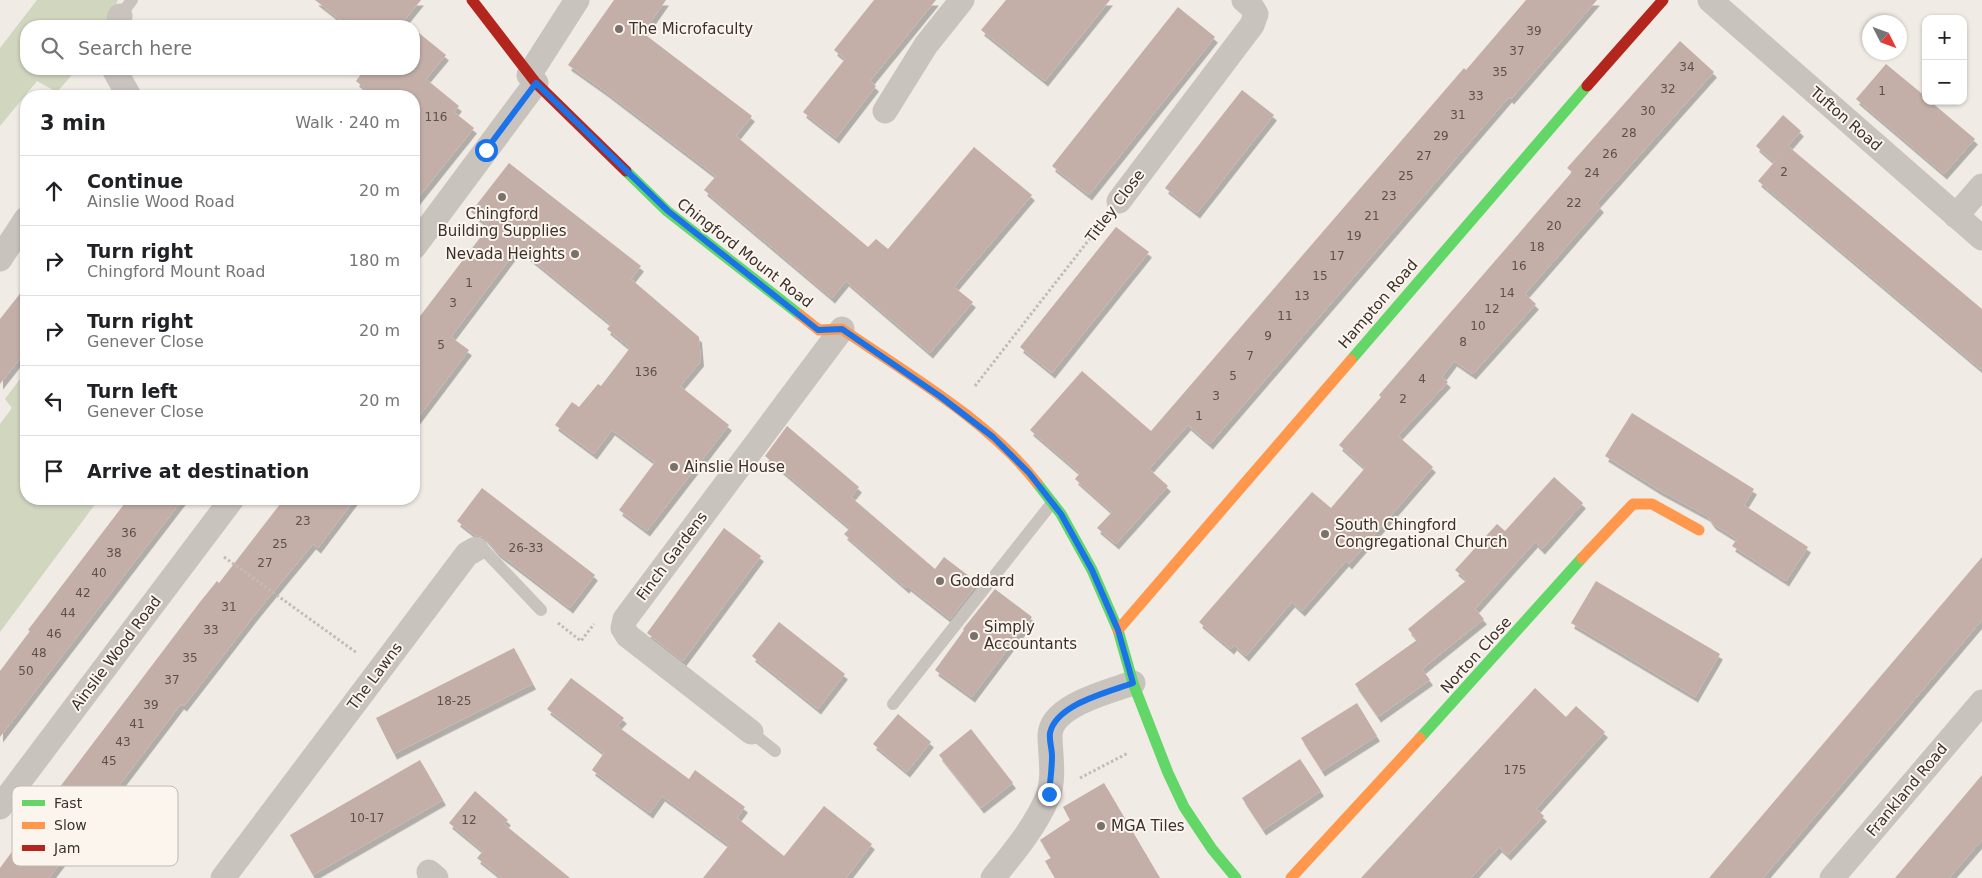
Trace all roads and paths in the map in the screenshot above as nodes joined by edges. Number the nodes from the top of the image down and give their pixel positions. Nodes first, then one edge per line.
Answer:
1 (472, 0) edge
2 (577, 0) edge
3 (962, 0) edge
4 (1244, 0) edge
5 (1663, 0) edge
6 (1710, 0) edge
7 (118, 75) edge
8 (532, 79) junction
9 (126, 90) edge
10 (885, 111) dead end
11 (1982, 186) edge
12 (1119, 201) joint
13 (1956, 216) junction
14 (20, 228) edge
15 (420, 238) edge
16 (1982, 238) edge
17 (0, 259) edge
18 (842, 329) junction
19 (957, 409) junction
20 (1052, 503) junction
21 (228, 505) edge
22 (1699, 530) dead end
23 (202, 540) junction
24 (476, 549) joint
25 (541, 610) dead end
26 (1118, 630) junction
27 (380, 669) junction
28 (1133, 683) junction
29 (1982, 702) edge
30 (892, 704) dead end
31 (751, 732) joint
32 (775, 751) dead end
33 (1130, 752) dead end
34 (16, 786) edge
35 (12, 791) edge
36 (1049, 794) junction
37 (0, 807) edge
38 (223, 878) edge
39 (993, 878) edge
40 (1236, 878) edge
41 (1291, 878) edge
42 (1832, 878) edge

1 - 8 street, Chingford Mount Road
2 - 8 street
3 - 10 street
4 - 12 street, Titley Close
5 - 26 street, Hampton Road
6 - 13 street, Tufton Road
7 - 9 street
8 - 15 street
8 - 18 street, Chingford Mount Road
11 - 13 street
12 - 19 path, Titley Close
13 - 16 street, Tufton Road
14 - 17 street
18 - 19 street
18 - 31 street, Finch Gardens
19 - 20 street
20 - 26 street
20 - 30 lane
21 - 23 street, Ainslie Wood Road
22 - 41 street, Norton Close
23 - 27 path
23 - 34 street, Ainslie Wood Road
24 - 25 lane, The Lawns
24 - 27 street, The Lawns
26 - 28 street
27 - 38 street, The Lawns
28 - 36 street
28 - 40 street
29 - 42 street, Frankland Road
31 - 32 lane, Finch Gardens
33 - 36 path
35 - 37 street, Ainslie Wood Road
36 - 39 street

